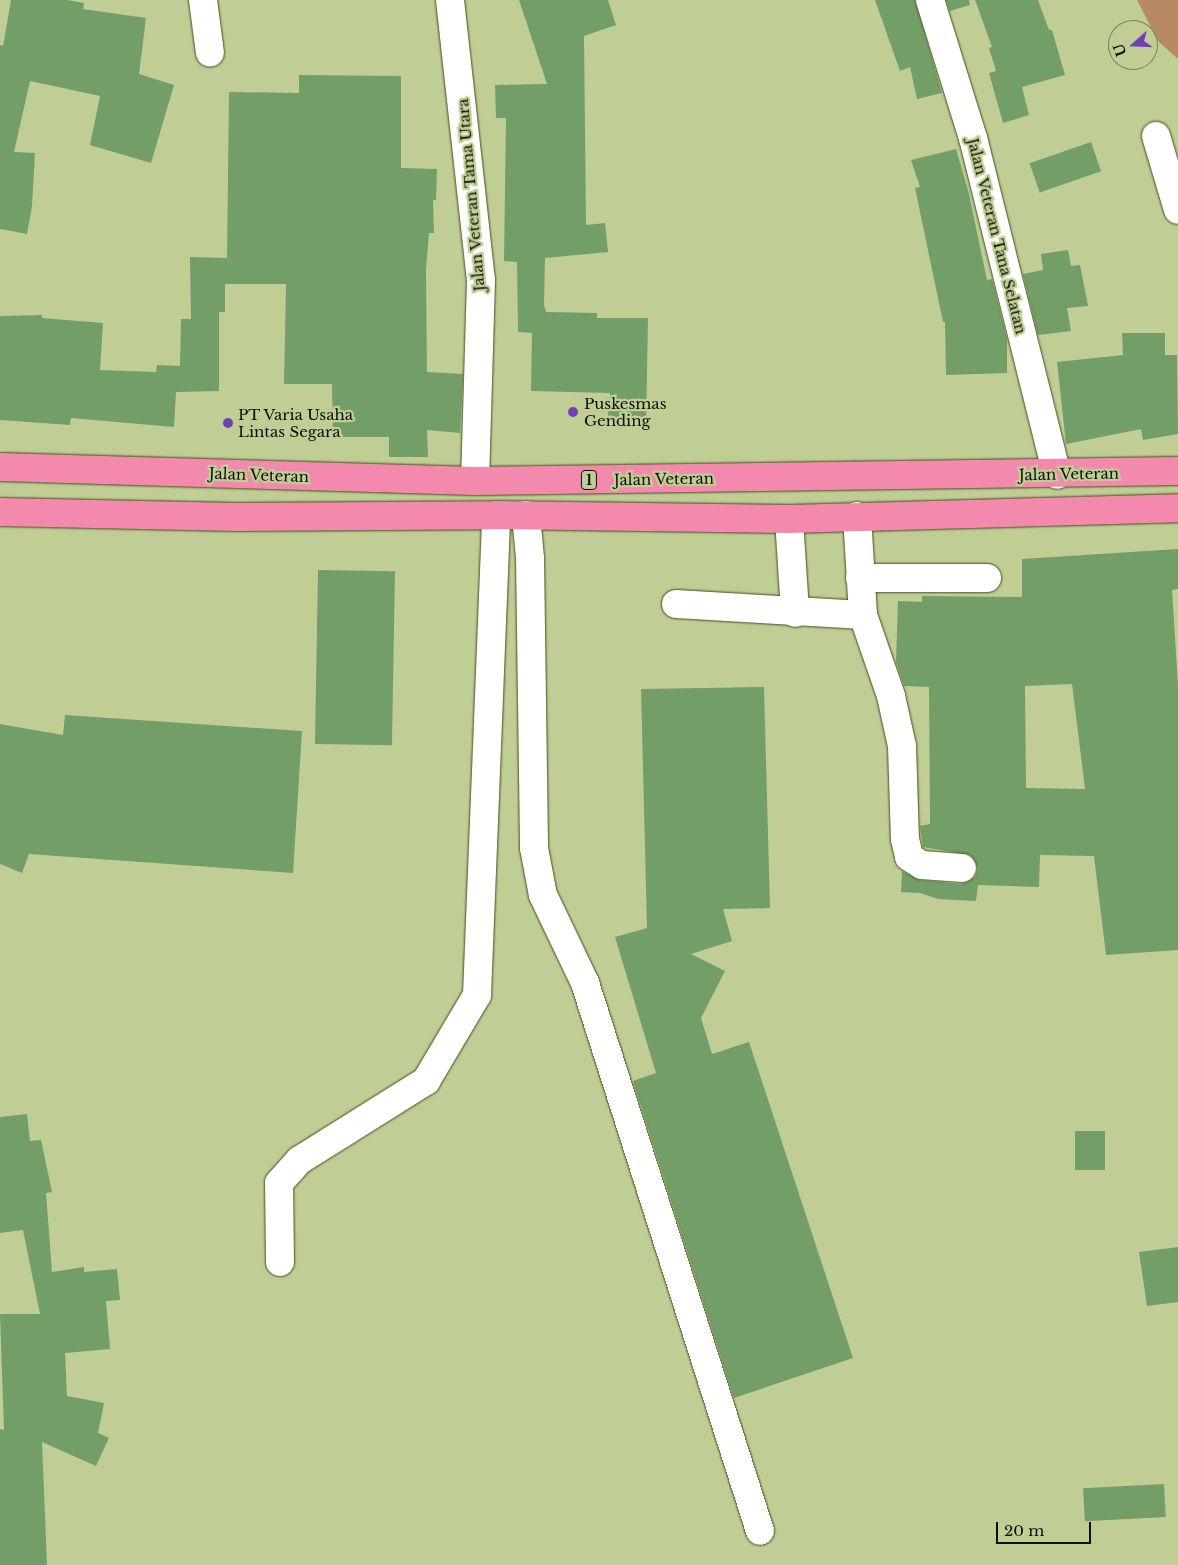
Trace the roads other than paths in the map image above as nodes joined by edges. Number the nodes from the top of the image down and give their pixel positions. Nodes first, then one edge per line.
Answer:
1 (203, 0) edge
2 (450, 0) edge
3 (930, 0) edge
4 (210, 53) dead end
5 (1156, 136) dead end
6 (1178, 210) edge
7 (0, 467) edge
8 (1178, 471) edge
9 (1057, 475) junction
10 (475, 481) junction
11 (1178, 508) edge
12 (0, 512) edge
13 (496, 515) junction
14 (526, 515) junction
15 (857, 516) junction
16 (789, 519) junction
17 (860, 578) junction
18 (988, 578) dead end
19 (676, 604) dead end
20 (795, 613) junction
21 (863, 614) junction
22 (962, 868) dead end
23 (280, 1262) dead end
24 (760, 1531) dead end

1 - 4 street
2 - 10 street, Jalan Veteran Tama Utara
3 - 9 street, Jalan Veteran Tana Selatan
5 - 6 street
7 - 10 highway, Jalan Veteran / 1
8 - 9 highway, Jalan Veteran / 1
9 - 10 highway, Jalan Veteran / 1
11 - 15 highway
12 - 13 highway
13 - 14 highway
13 - 23 street
14 - 16 highway
14 - 24 street
15 - 16 highway
15 - 17 street
16 - 20 street
17 - 18 street
17 - 21 street
19 - 20 street
20 - 21 street
21 - 22 street

